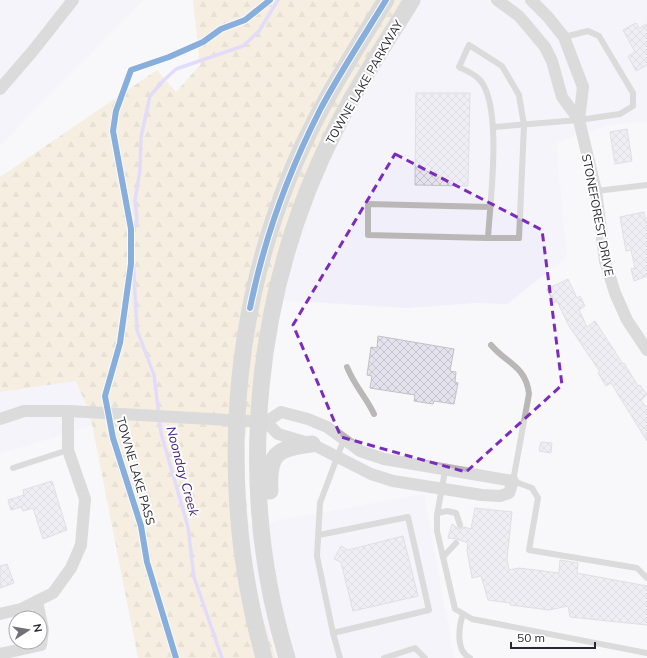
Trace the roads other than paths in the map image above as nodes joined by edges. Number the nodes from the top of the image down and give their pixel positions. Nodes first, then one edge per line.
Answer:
1 (73, 0) edge
2 (386, 0) edge
3 (412, 0) edge
4 (497, 0) edge
5 (531, 0) edge
6 (564, 36) junction
7 (0, 89) edge
8 (579, 120) junction
9 (524, 125) junction
10 (494, 127) junction
11 (647, 185) edge
12 (596, 191) junction
13 (490, 207) junction
14 (488, 238) junction
15 (491, 345) dead end
16 (647, 350) edge
17 (347, 367) dead end
18 (68, 411) junction
19 (374, 414) dead end
20 (0, 419) edge
21 (236, 420) junction
22 (262, 422) junction
23 (344, 439) junction
24 (312, 444) junction
25 (68, 450) junction
26 (337, 458) junction
27 (13, 468) dead end
28 (445, 471) junction
29 (513, 481) junction
30 (442, 489) junction
31 (438, 513) junction
32 (460, 525) dead end
33 (261, 526) junction
34 (319, 535) junction
35 (456, 543) dead end
36 (443, 557) junction
37 (647, 578) edge
38 (37, 601) junction
39 (0, 614) edge
40 (463, 614) junction
41 (332, 633) junction
42 (647, 653) edge
43 (0, 654) edge
44 (424, 657) edge
45 (264, 658) edge
46 (287, 658) edge
47 (340, 658) edge
48 (384, 658) edge
49 (470, 658) edge

1 - 7 street
2 - 21 main road, TOWNE LAKE PARKWAY
3 - 22 main road, TOWNE LAKE PARKWAY
4 - 8 street, STONEFOREST DRIVE
5 - 6 street, STONEFOREST DRIVE
6 - 8 street, STONEFOREST DRIVE
6 - 8 lane
8 - 9 lane
8 - 12 street, STONEFOREST DRIVE
9 - 10 lane
9 - 10 lane
9 - 14 lane
10 - 13 lane
11 - 12 lane
12 - 16 street, STONEFOREST DRIVE
13 - 14 lane
13 - 14 lane
15 - 29 lane
17 - 19 lane
18 - 20 street
18 - 21 street
18 - 25 street
21 - 22 street
21 - 45 main road, TOWNE LAKE PARKWAY
22 - 23 street
22 - 24 street
22 - 33 main road, TOWNE LAKE PARKWAY
23 - 26 lane
23 - 28 street
24 - 26 street
24 - 33 main road
25 - 27 lane
25 - 38 street
26 - 30 street
26 - 34 lane
28 - 29 street
28 - 30 lane
29 - 30 street
29 - 37 lane
30 - 31 lane
31 - 32 lane
31 - 36 lane
33 - 46 main road, TOWNE LAKE PARKWAY
34 - 41 lane
34 - 41 lane
35 - 36 lane
36 - 40 lane
38 - 39 street
38 - 43 street
40 - 42 lane
40 - 49 lane
41 - 47 lane
44 - 48 lane

